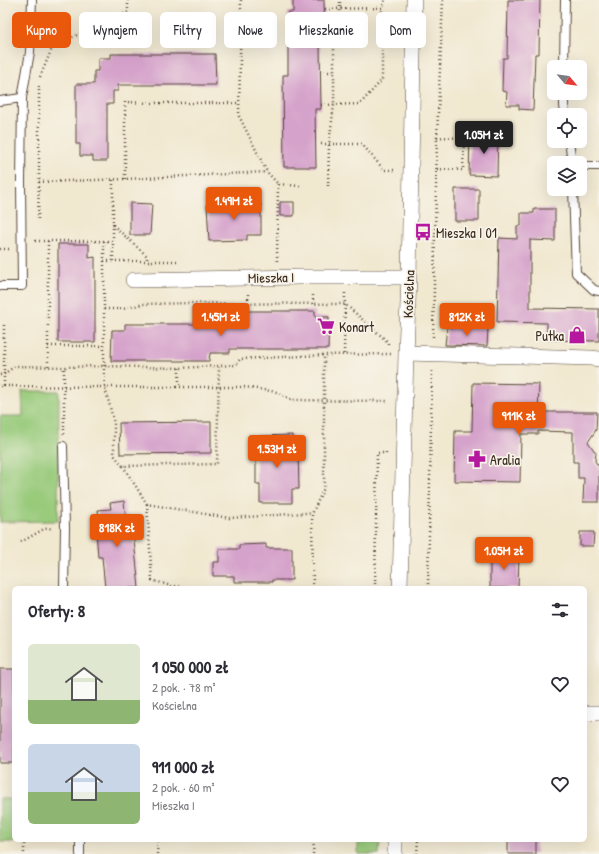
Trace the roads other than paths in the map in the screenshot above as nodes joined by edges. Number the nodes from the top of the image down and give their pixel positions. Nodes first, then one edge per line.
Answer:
1 (32, 0) edge
2 (414, 0) edge
3 (565, 0) edge
4 (564, 60) edge
5 (22, 98) junction
6 (0, 101) edge
7 (587, 166) edge
8 (599, 166) edge
9 (573, 196) edge
10 (409, 278) junction
11 (133, 280) dead end
12 (0, 286) edge
13 (599, 291) edge
14 (406, 353) junction
15 (599, 359) edge
16 (64, 446) road end
17 (64, 586) edge
18 (400, 586) edge
19 (587, 713) edge
20 (599, 713) edge
21 (80, 842) edge
22 (395, 842) edge
23 (80, 854) edge
24 (395, 854) edge

1 - 5 lane
2 - 10 street, Kościelna
3 - 4 lane
5 - 6 lane
5 - 12 lane
7 - 8 lane
9 - 13 lane
10 - 11 street, Mieszka I
10 - 14 street, Kościelna
14 - 15 street
14 - 18 street, Kościelna
16 - 17 lane
19 - 20 street
21 - 23 lane
22 - 24 street

